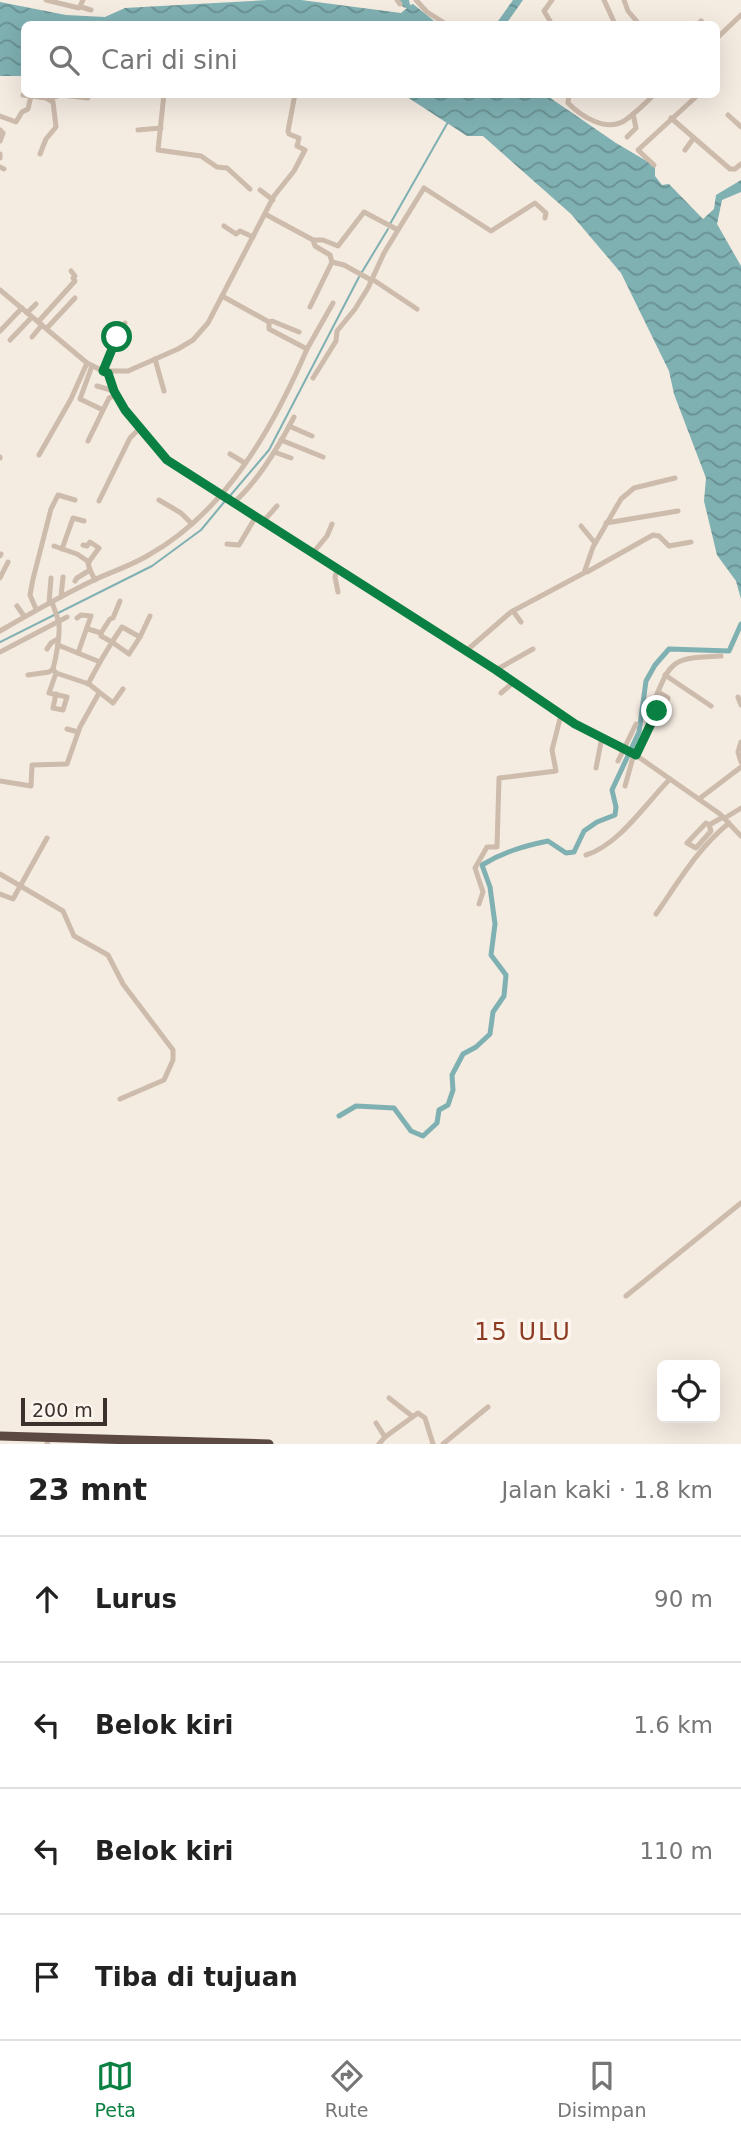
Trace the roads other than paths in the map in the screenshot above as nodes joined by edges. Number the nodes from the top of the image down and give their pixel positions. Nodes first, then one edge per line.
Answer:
1 (46, 0) edge
2 (416, 0) edge
3 (552, 0) edge
4 (604, 0) edge
5 (624, 0) edge
6 (82, 3) edge
7 (92, 10) dead end
8 (741, 15) edge
9 (440, 21) edge
10 (550, 21) edge
11 (614, 21) edge
12 (636, 21) edge
13 (720, 35) edge
14 (30, 98) edge
15 (48, 98) edge
16 (164, 98) edge
17 (294, 98) edge
18 (569, 98) edge
19 (651, 98) edge
20 (694, 98) edge
21 (633, 114) junction
22 (727, 115) dead end
23 (0, 116) edge
24 (671, 118) junction
25 (741, 127) edge
26 (161, 128) junction
27 (0, 130) edge
28 (138, 130) dead end
29 (627, 138) dead end
30 (693, 139) junction
31 (0, 141) edge
32 (45, 143) junction
33 (53, 144) dead end
34 (685, 150) dead end
35 (40, 154) dead end
36 (741, 164) edge
37 (654, 165) dead end
38 (250, 189) dead end
39 (260, 190) dead end
40 (273, 200) junction
41 (414, 201) junction
42 (423, 207) dead end
43 (265, 214) junction
44 (545, 218) dead end
45 (224, 226) dead end
46 (397, 229) junction
47 (253, 237) junction
48 (314, 240) junction
49 (332, 262) junction
50 (71, 271) dead end
51 (234, 274) junction
52 (242, 279) dead end
53 (370, 279) junction
54 (0, 290) edge
55 (222, 296) junction
56 (75, 298) dead end
57 (36, 303) dead end
58 (333, 303) dead end
59 (310, 307) dead end
60 (417, 309) dead end
61 (27, 313) junction
62 (269, 322) junction
63 (125, 323) dead end
64 (42, 325) junction
65 (0, 331) edge
66 (299, 332) dead end
67 (32, 337) dead end
68 (10, 340) dead end
69 (306, 349) junction
70 (155, 359) junction
71 (90, 364) junction
72 (106, 372) junction
73 (313, 378) dead end
74 (97, 386) dead end
75 (163, 391) dead end
76 (115, 393) junction
77 (85, 401) junction
78 (80, 408) dead end
79 (103, 410) junction
80 (294, 417) dead end
81 (289, 426) junction
82 (139, 429) junction
83 (301, 432) junction
84 (312, 436) dead end
85 (281, 440) junction
86 (88, 441) dead end
87 (294, 447) junction
88 (230, 454) dead end
89 (273, 454) junction
90 (39, 455) dead end
91 (323, 457) dead end
92 (291, 458) dead end
93 (245, 463) junction
94 (675, 478) dead end
95 (222, 497) junction
96 (75, 500) dead end
97 (159, 500) dead end
98 (99, 501) dead end
99 (232, 503) junction
100 (277, 506) dead end
101 (678, 511) dead end
102 (255, 518) junction
103 (84, 522) dead end
104 (262, 523) junction
105 (606, 523) junction
106 (192, 524) junction
107 (332, 524) dead end
108 (581, 526) dead end
109 (691, 542) dead end
110 (596, 543) junction
111 (227, 544) dead end
112 (83, 545) dead end
113 (54, 546) dead end
114 (62, 549) junction
115 (312, 554) junction
116 (8, 562) dead end
117 (89, 562) junction
118 (90, 570) junction
119 (337, 570) junction
120 (584, 573) junction
121 (63, 576) dead end
122 (0, 578) edge
123 (51, 578) dead end
124 (95, 580) junction
125 (75, 581) dead end
126 (338, 592) dead end
127 (61, 597) junction
128 (120, 601) dead end
129 (51, 605) junction
130 (15, 608) dead end
131 (36, 609) junction
132 (513, 611) junction
133 (22, 617) junction
134 (67, 617) dead end
135 (150, 617) dead end
136 (77, 618) dead end
137 (58, 620) junction
138 (521, 622) dead end
139 (92, 628) junction
140 (1, 629) edge
141 (101, 633) junction
142 (140, 637) junction
143 (112, 642) junction
144 (57, 643) junction
145 (47, 649) dead end
146 (533, 649) dead end
147 (466, 651) junction
148 (0, 652) edge
149 (78, 653) junction
150 (721, 656) dead end
151 (100, 662) junction
152 (496, 670) junction
153 (54, 671) junction
154 (28, 675) dead end
155 (665, 675) junction
156 (514, 682) junction
157 (88, 684) junction
158 (123, 689) dead end
159 (658, 692) junction
160 (99, 693) junction
161 (501, 693) dead end
162 (56, 694) dead end
163 (738, 697) dead end
164 (667, 701) dead end
165 (741, 705) edge
166 (710, 706) dead end
167 (561, 715) junction
168 (636, 724) dead end
169 (67, 729) dead end
170 (79, 729) junction
171 (89, 732) dead end
172 (602, 737) junction
173 (741, 742) edge
174 (630, 752) junction
175 (618, 761) dead end
176 (741, 764) edge
177 (596, 768) dead end
178 (670, 779) junction
179 (0, 781) edge
180 (625, 786) dead end
181 (699, 799) junction
182 (741, 808) edge
183 (726, 819) junction
184 (709, 825) junction
185 (741, 836) edge
186 (47, 838) dead end
187 (586, 855) dead end
188 (0, 874) edge
189 (20, 885) junction
190 (0, 894) edge
191 (479, 904) dead end
192 (656, 914) dead end
193 (120, 1099) dead end
194 (741, 1203) edge
195 (626, 1296) dead end
196 (390, 1398) dead end
197 (488, 1407) dead end
198 (411, 1416) junction
199 (376, 1423) dead end
200 (385, 1437) junction
201 (0, 1438) edge
202 (48, 1443) edge
203 (112, 1444) edge
204 (270, 1444) edge
205 (379, 1444) edge
206 (433, 1444) edge
207 (443, 1444) edge

1 - 6 street
2 - 9 street
3 - 10 street
4 - 11 street
5 - 12 street
6 - 7 street
8 - 13 street
14 - 23 street
15 - 32 street
16 - 26 street
17 - 40 street
18 - 21 street
19 - 21 street
20 - 24 street
21 - 29 street
22 - 25 street
24 - 30 street
24 - 37 street
26 - 28 street
26 - 38 street
27 - 31 street
30 - 34 street
30 - 36 street
32 - 33 street
32 - 35 street
39 - 40 street
40 - 43 street
41 - 42 street
41 - 44 street
41 - 46 street
43 - 47 street
43 - 48 street
45 - 47 street
46 - 48 street
46 - 53 street
47 - 51 street
48 - 49 street
49 - 53 street
49 - 59 street
50 - 64 street
51 - 52 street
51 - 55 street
53 - 60 street
53 - 73 street
54 - 61 street
55 - 62 street
55 - 70 street
56 - 64 street
57 - 61 street
58 - 69 street
61 - 64 street
61 - 65 street
61 - 68 street
62 - 66 street
62 - 69 street
63 - 72 street
64 - 67 street
64 - 71 street
69 - 93 street
70 - 72 street
70 - 75 street
71 - 72 street
71 - 77 street
71 - 90 street
72 - 76 street
74 - 76 street
76 - 79 street
76 - 82 street
77 - 78 street
77 - 79 street
79 - 86 street
80 - 81 street
81 - 83 street
81 - 85 street
82 - 95 street
82 - 98 street
83 - 84 street
83 - 87 street
85 - 87 street
85 - 89 street
87 - 91 street
88 - 93 street
89 - 92 street
89 - 99 street
93 - 95 street
94 - 105 street
95 - 99 street
95 - 106 street
96 - 131 street
97 - 106 street
99 - 102 street
100 - 104 street
101 - 105 street
102 - 104 street
102 - 111 street
103 - 114 street
104 - 115 street
105 - 110 street
106 - 124 street
107 - 115 street
108 - 110 street
109 - 120 street
110 - 120 street
112 - 117 street
113 - 114 street
114 - 117 street
115 - 119 street
116 - 122 street
117 - 118 street
118 - 124 street
118 - 125 street
119 - 126 street
119 - 147 street
120 - 132 street
121 - 127 street
123 - 129 street
124 - 127 street
127 - 129 street
128 - 141 street
129 - 131 street
129 - 137 street
130 - 133 street
131 - 133 street
132 - 138 street
132 - 147 street
133 - 140 street
134 - 137 street
135 - 142 street
136 - 139 street
137 - 144 street
137 - 148 street
139 - 141 street
139 - 149 street
141 - 143 street
142 - 143 street
142 - 143 street
143 - 151 street
144 - 145 street
144 - 149 street
144 - 153 street
146 - 152 street
147 - 152 street
149 - 151 street
150 - 155 street
151 - 157 street
152 - 156 street
153 - 154 street
153 - 157 street
153 - 162 street
155 - 159 street
155 - 166 street
156 - 161 street
156 - 167 street
157 - 160 street
158 - 160 street
159 - 164 street
159 - 174 street
160 - 170 street
163 - 165 street
167 - 172 street
167 - 191 street
168 - 174 street
169 - 170 street
170 - 171 street
170 - 179 street
172 - 174 street
172 - 177 street
173 - 176 street
174 - 175 street
174 - 178 street
174 - 180 street
176 - 181 street
178 - 181 street
178 - 187 street
181 - 183 street
182 - 183 street
183 - 184 street
183 - 185 street
183 - 192 street
184 - 184 street
186 - 189 street
188 - 189 street
189 - 190 street
189 - 193 street
194 - 195 street
196 - 198 street
197 - 207 street
198 - 200 street
198 - 206 street
199 - 200 street
200 - 205 street
201 - 202 highway
201 - 204 highway
202 - 203 highway

